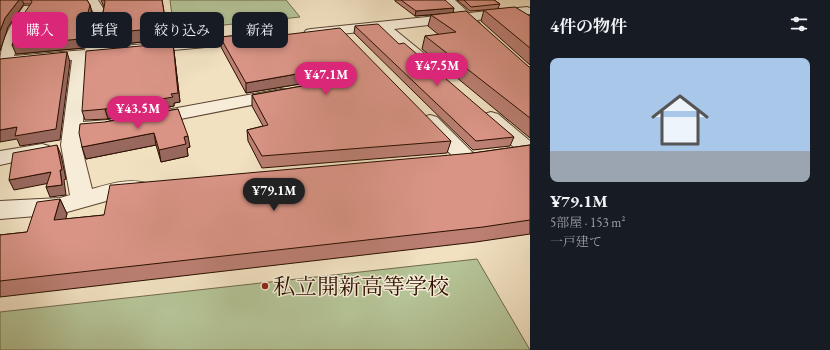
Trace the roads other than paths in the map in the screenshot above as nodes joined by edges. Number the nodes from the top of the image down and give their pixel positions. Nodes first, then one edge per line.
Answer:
1 (92, 0) edge
2 (448, 0) edge
3 (508, 0) edge
4 (28, 9) edge
5 (528, 12) edge
6 (467, 18) junction
7 (384, 26) junction
8 (341, 30) junction
9 (484, 33) edge
10 (294, 34) edge
11 (232, 40) edge
12 (357, 47) edge
13 (86, 54) junction
14 (3, 61) edge
15 (442, 76) edge
16 (294, 91) edge
17 (477, 106) edge
18 (418, 109) edge
19 (72, 137) junction
20 (530, 151) edge
21 (0, 158) edge
22 (467, 159) junction
23 (443, 161) edge
24 (157, 186) edge
25 (83, 199) junction
26 (0, 210) edge

1 - 13 street
2 - 6 street
3 - 5 street
4 - 14 street
5 - 6 street
6 - 7 street
6 - 9 street
7 - 8 street
7 - 15 street
8 - 10 street
8 - 12 street
11 - 13 street
13 - 14 street
13 - 19 street
16 - 19 street
17 - 20 street
18 - 22 street
19 - 21 street
19 - 25 street
20 - 22 street
22 - 23 street
24 - 25 street
25 - 26 street

